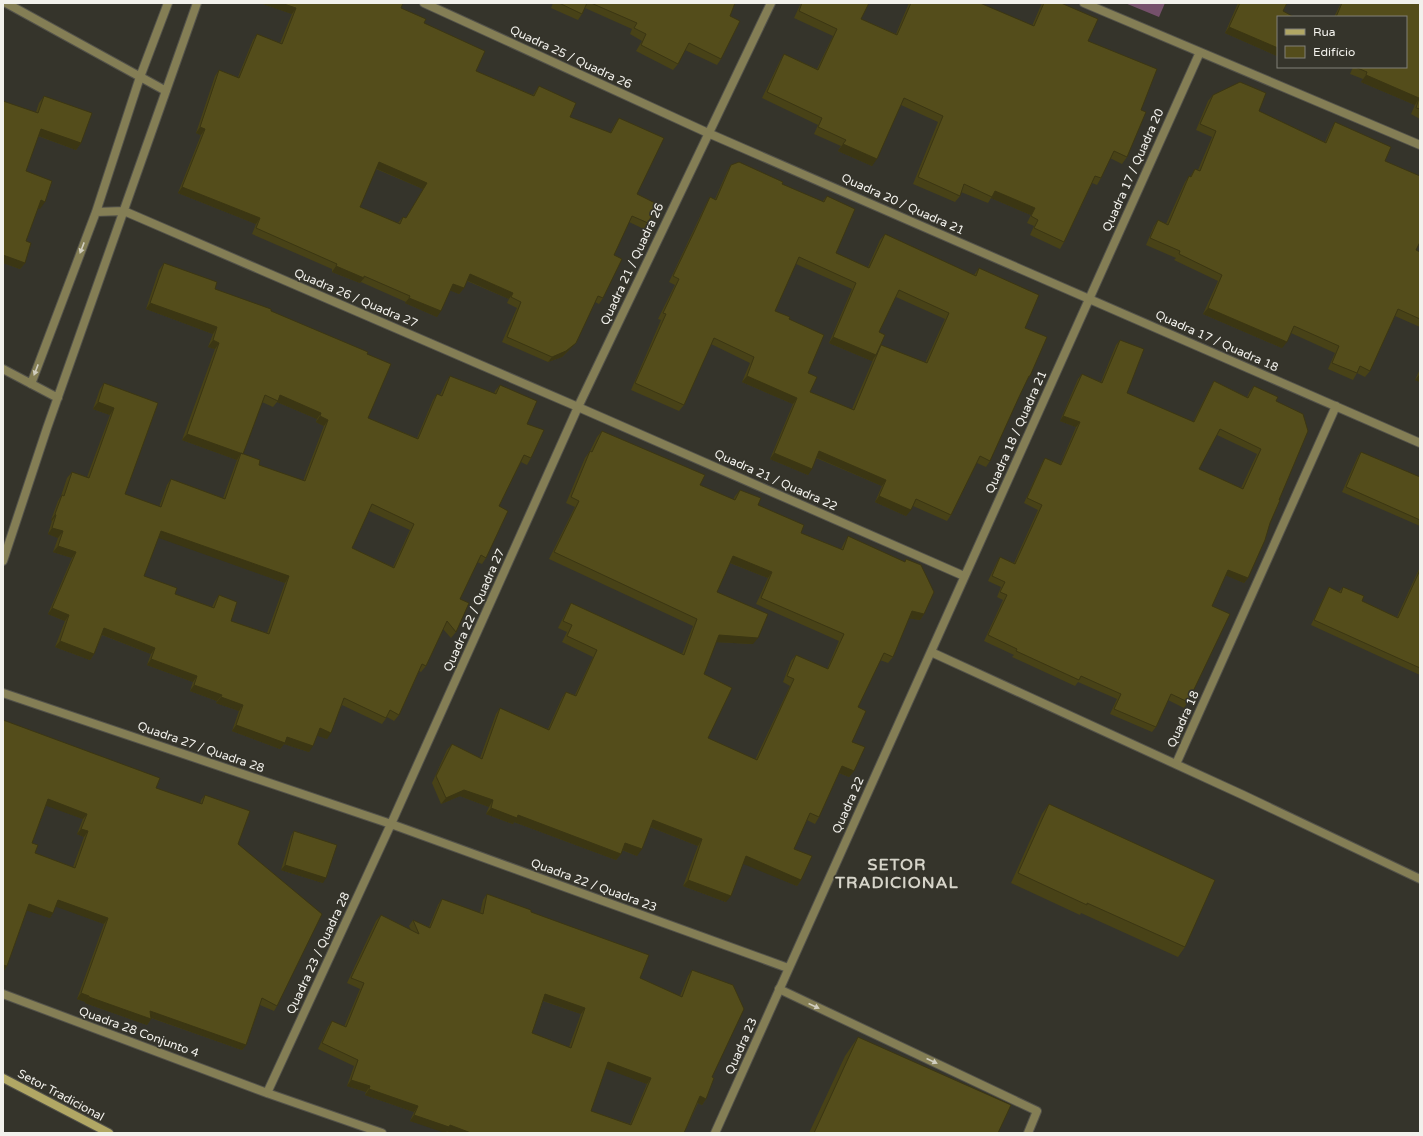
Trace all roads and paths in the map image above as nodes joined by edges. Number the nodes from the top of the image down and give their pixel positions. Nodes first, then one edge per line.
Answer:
1 (6, 3) edge
2 (168, 3) edge
3 (197, 3) edge
4 (424, 3) edge
5 (771, 3) edge
6 (1084, 3) edge
7 (1200, 52) junction
8 (140, 77) junction
9 (166, 91) junction
10 (708, 133) junction
11 (1420, 145) edge
12 (124, 211) junction
13 (96, 212) junction
14 (1089, 298) junction
15 (3, 369) edge
16 (31, 384) junction
17 (58, 398) junction
18 (1336, 406) junction
19 (578, 407) junction
20 (1420, 443) edge
21 (3, 561) edge
22 (964, 576) junction
23 (930, 652) junction
24 (3, 692) edge
25 (1176, 764) junction
26 (391, 824) junction
27 (1420, 879) edge
28 (788, 968) junction
29 (779, 989) junction
30 (3, 994) edge
31 (3, 1078) edge
32 (267, 1092) junction
33 (109, 1133) edge
34 (382, 1133) edge
35 (715, 1133) edge
36 (1028, 1133) edge

1 - 8 street
2 - 8 street
3 - 9 street
4 - 10 street, Quadra 25 / Quadra 26
5 - 10 street, Quadra 21 / Quadra 26
6 - 7 street
7 - 11 street
7 - 14 street, Quadra 17 / Quadra 20
8 - 9 street
8 - 13 street
9 - 12 street
10 - 14 street, Quadra 20 / Quadra 21
10 - 19 street, Quadra 21 / Quadra 26
12 - 13 street
12 - 17 street
12 - 19 street, Quadra 26 / Quadra 27
13 -> 16 street
14 - 18 street, Quadra 17 / Quadra 18
14 - 22 street, Quadra 18 / Quadra 21
15 - 16 street
16 - 17 street
17 - 21 street
18 - 20 street, Quadra 17 / Quadra 18
18 - 25 street, Quadra 18
19 - 22 street, Quadra 21 / Quadra 22
19 - 26 street, Quadra 22 / Quadra 27
22 - 23 street
23 - 25 street, Quadra 18
23 - 28 street, Quadra 22
24 - 26 street, Quadra 27 / Quadra 28
25 - 27 street
26 - 28 street, Quadra 22 / Quadra 23
26 - 32 street, Quadra 23 / Quadra 28
28 - 29 street, Quadra 23
29 - 35 street, Quadra 23
29 -> 36 street
30 - 32 street, Quadra 28 Conjunto 4
31 - 33 main road, Setor Tradicional
32 - 34 street, Quadra 28 Conjunto 4

